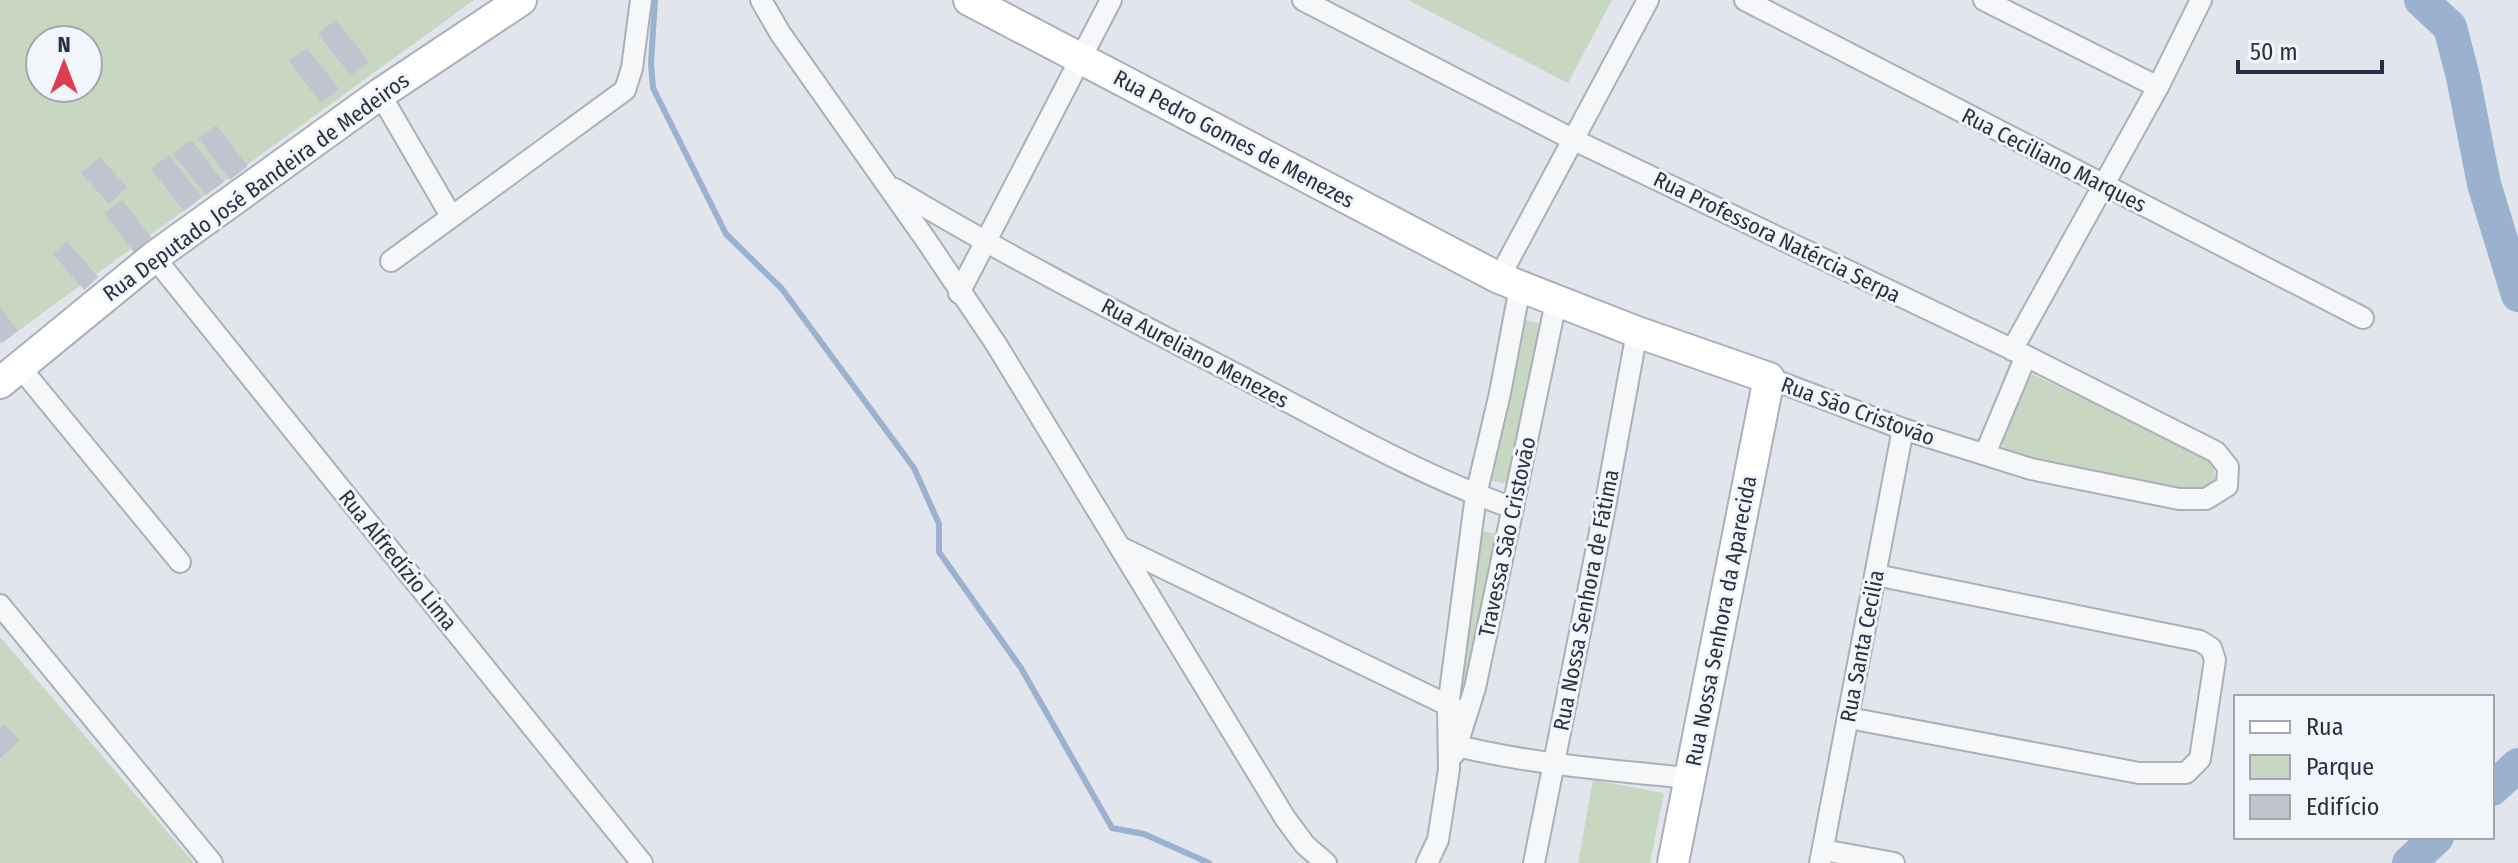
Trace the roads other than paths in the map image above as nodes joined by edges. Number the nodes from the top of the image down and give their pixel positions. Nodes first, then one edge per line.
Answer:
1 (521, 0) edge
2 (641, 0) edge
3 (761, 0) edge
4 (969, 0) edge
5 (1111, 0) edge
6 (1303, 0) edge
7 (1648, 0) edge
8 (1745, 0) edge
9 (1984, 0) edge
10 (2201, 0) edge
11 (1080, 58) junction
12 (2158, 87) junction
13 (380, 94) junction
14 (1572, 139) junction
15 (885, 183) junction
16 (2104, 186) junction
17 (451, 216) junction
18 (984, 242) junction
19 (154, 257) junction
20 (391, 261) dead end
21 (1509, 283) junction
22 (959, 293) junction
23 (1556, 302) junction
24 (2363, 318) dead end
25 (1637, 332) junction
26 (2019, 353) junction
27 (10, 374) edge
28 (1769, 378) junction
29 (1903, 429) junction
30 (1985, 454) junction
31 (2225, 489) joint
32 (1476, 495) junction
33 (1513, 508) junction
34 (1122, 548) junction
35 (180, 562) dead end
36 (1876, 575) junction
37 (0, 605) edge
38 (1448, 707) junction
39 (1469, 714) junction
40 (1849, 718) junction
41 (1453, 745) junction
42 (1553, 764) junction
43 (1690, 778) junction
44 (1822, 856) edge
45 (212, 863) edge
46 (642, 863) edge
47 (1326, 863) edge
48 (1427, 863) edge
49 (1534, 863) edge
50 (1673, 863) edge
51 (1894, 863) edge

1 - 13 street, Rua Deputado José Bandeira de Medeiros
2 - 17 street
3 - 15 street
4 - 11 street, Rua Pedro Gomes de Menezes
5 - 11 street
6 - 14 street, Rua Professora Natércia Serpa
7 - 14 street, Travessa São Cristovão
8 - 16 street, Rua Ceciliano Marques
9 - 12 street
10 - 12 street
11 - 18 street
11 - 21 street, Rua Pedro Gomes de Menezes
12 - 16 street
13 - 17 street
13 - 19 street, Rua Deputado José Bandeira de Medeiros
14 - 21 street, Travessa São Cristovão
14 - 26 street, Rua Professora Natércia Serpa
15 - 18 street, Rua Aureliano Menezes
15 - 22 street
16 - 24 street, Rua Ceciliano Marques
16 - 26 street
17 - 20 street
18 - 22 street
18 - 32 street, Rua Aureliano Menezes
19 - 27 street, Rua Deputado José Bandeira de Medeiros
19 - 46 street, Rua Alfredízio Lima
21 - 23 street, Rua São Cristovão
21 - 32 street, Travessa São Cristovão
22 - 34 street
23 - 25 street, Rua São Cristovão
23 - 33 street, Travessa São Cristovão
25 - 28 street, Rua São Cristovão
25 - 42 street, Rua Nossa Senhora de Fátima
26 - 30 street
26 - 31 street, Rua Professora Natércia Serpa
27 - 35 street
28 - 29 street, Rua São Cristovão
28 - 43 street, Rua Nossa Senhora da Aparecida
29 - 30 street, Rua São Cristovão
29 - 36 street, Rua Santa Cecilia
30 - 31 street, Rua São Cristovão
32 - 33 street, Rua Aureliano Menezes
32 - 38 street, Travessa São Cristovão
33 - 39 street, Travessa São Cristovão
34 - 38 street
34 - 47 street
36 - 40 street, Rua Santa Cecilia
36 - 40 street
37 - 45 street
38 - 39 street
38 - 41 street, Travessa São Cristovão
39 - 41 street, Travessa São Cristovão
40 - 44 street, Rua Santa Cecilia
41 - 42 street
41 - 48 street, Travessa São Cristovão
42 - 43 street
42 - 49 street, Rua Nossa Senhora de Fátima
43 - 50 street, Rua Nossa Senhora da Aparecida
44 - 51 street

